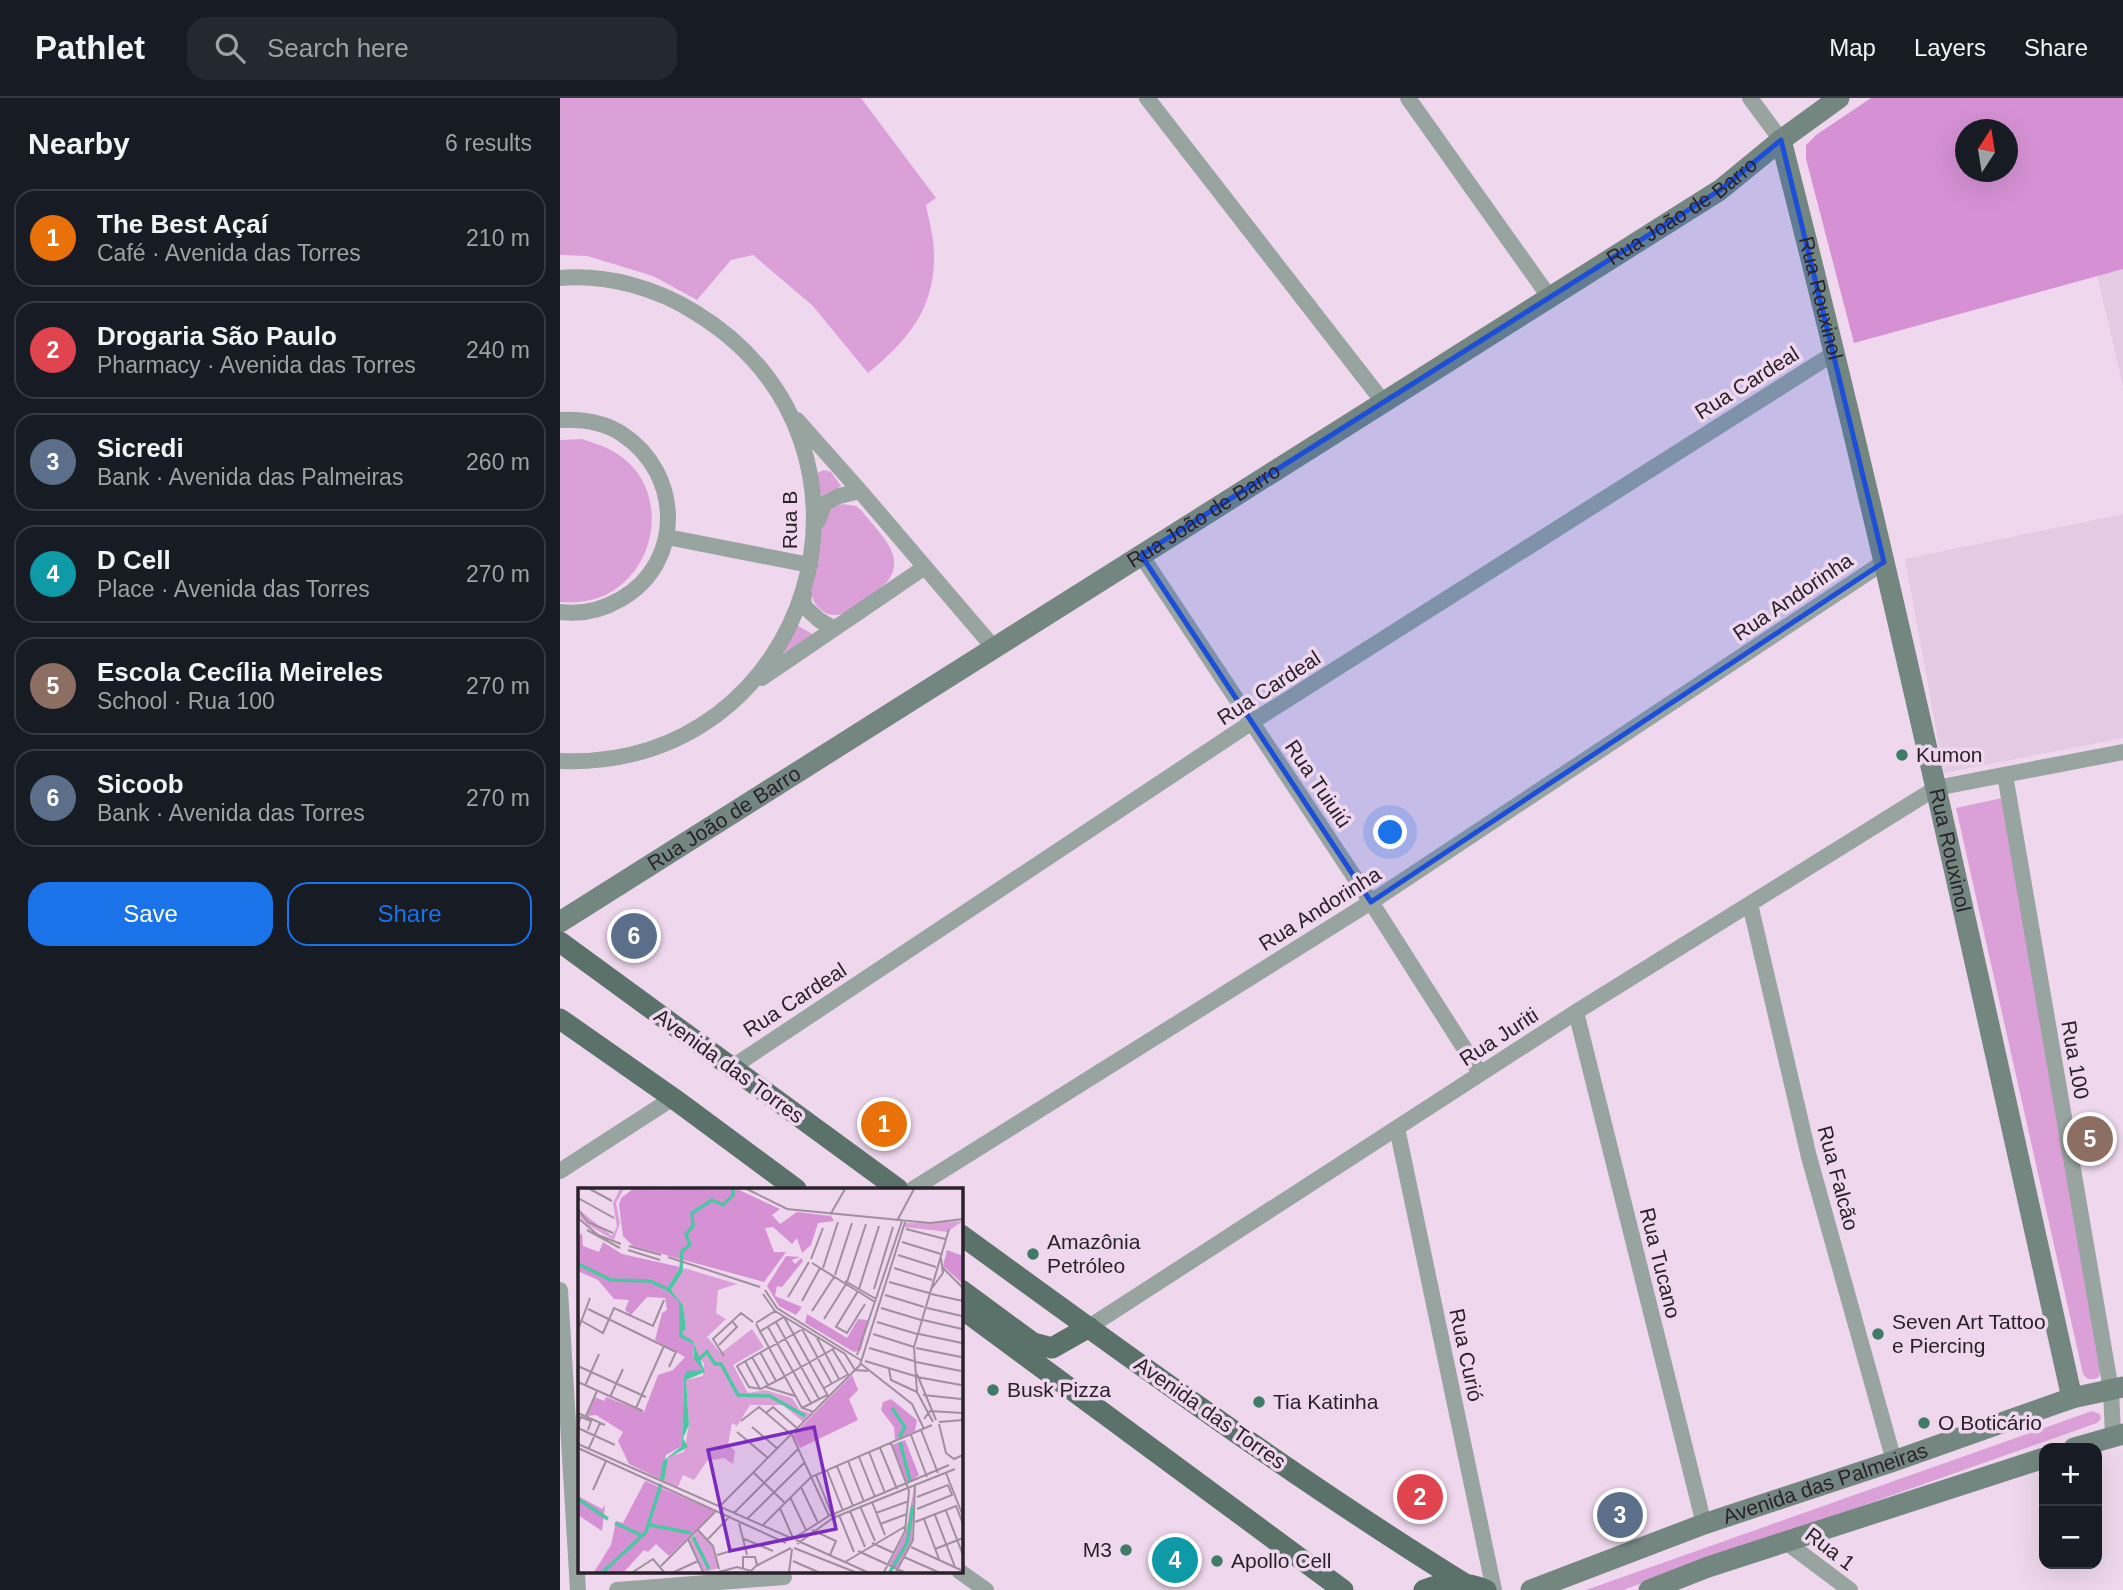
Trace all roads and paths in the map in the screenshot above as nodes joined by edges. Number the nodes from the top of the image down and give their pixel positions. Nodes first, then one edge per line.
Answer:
1 (1147, 98) edge
2 (1408, 98) edge
3 (1750, 98) edge
4 (1839, 98) edge
5 (1781, 140) junction
6 (560, 278) edge
7 (1550, 298) junction
8 (1836, 352) junction
9 (1384, 403) junction
10 (788, 411) junction
11 (560, 420) edge
12 (860, 491) junction
13 (814, 530) junction
14 (667, 537) junction
15 (1141, 555) junction
16 (1884, 562) junction
17 (810, 565) junction
18 (925, 567) junction
19 (804, 593) junction
20 (560, 612) edge
21 (833, 628) junction
22 (994, 648) junction
23 (745, 690) junction
24 (1252, 723) junction
25 (2123, 752) edge
26 (560, 761) edge
27 (2005, 775) junction
28 (1936, 788) junction
29 (1371, 902) junction
30 (1750, 904) junction
31 (560, 922) edge
32 (560, 942) edge
33 (1576, 1012) junction
34 (560, 1019) edge
35 (731, 1068) junction
36 (1480, 1073) junction
37 (673, 1098) junction
38 (1397, 1128) junction
39 (560, 1171) edge
40 (770, 1180) edge
41 (793, 1188) edge
42 (897, 1188) edge
43 (915, 1188) edge
44 (962, 1236) edge
45 (560, 1290) edge
46 (962, 1291) edge
47 (962, 1309) edge
48 (1088, 1327) junction
49 (2117, 1388) edge
50 (2072, 1398) junction
51 (2118, 1435) edge
52 (2091, 1443) edge
53 (2039, 1460) edge
54 (1894, 1461) junction
55 (1704, 1524) junction
56 (1786, 1542) junction
57 (960, 1572) edge
58 (784, 1579) edge
59 (1465, 1584) junction
60 (578, 1590) edge
61 (617, 1590) edge
62 (986, 1590) edge
63 (1343, 1590) edge
64 (1424, 1590) edge
65 (1486, 1590) edge
66 (1494, 1590) edge
67 (1531, 1590) edge
68 (1648, 1590) edge
69 (1850, 1590) edge

1 - 9 street
2 - 7 street
3 - 5 street
4 - 5 street, Rua João de Barro
5 - 7 street, Rua João de Barro
5 - 8 street, Rua Rouxinol
6 - 10 street, Rua B
7 - 9 street, Rua João de Barro
8 - 16 street, Rua Rouxinol
8 - 24 street, Rua Cardeal
9 - 15 street, Rua João de Barro
10 - 12 street
10 - 13 street, Rua B
11 - 14 street
12 - 13 street
12 - 18 street
13 - 17 street, Rua B
14 - 17 street
14 - 20 street
15 - 22 street, Rua João de Barro
15 - 24 street, Rua Tuiuiú
16 - 28 street, Rua Rouxinol
16 - 29 street, Rua Andorinha
17 - 19 street, Rua B
18 - 21 street
18 - 22 street
19 - 21 street
19 - 23 street, Rua B
21 - 23 street
22 - 31 street, Rua João de Barro
23 - 26 street, Rua B
24 - 29 street, Rua Tuiuiú
24 - 35 street, Rua Cardeal
25 - 27 street
27 - 28 street
27 - 49 street, Rua 100
28 - 30 street, Rua Juriti
28 - 50 street, Rua Rouxinol
29 - 36 street, Rua Tuiuiú
29 - 43 street, Rua Andorinha
30 - 33 street, Rua Juriti
30 - 54 street, Rua Falcão
32 - 35 main road, Avenida das Torres
33 - 36 street, Rua Juriti
33 - 55 street, Rua Tucano
34 - 37 main road
35 - 42 main road, Avenida das Torres
36 - 38 street, Rua Juriti
37 - 39 street
37 - 40 main road
38 - 48 street, Rua Juriti
38 - 66 street, Rua Curió
40 - 41 main road
44 - 48 main road, Avenida das Torres
45 - 60 street
46 - 48 main road
47 - 63 main road
48 - 59 main road, Avenida das Torres
49 - 50 street, Avenida das Palmeiras
49 - 51 street, Rua 100
50 - 54 street, Avenida das Palmeiras
51 - 52 street
53 - 56 street, Avenida das Palmeiras
54 - 55 street, Avenida das Palmeiras
55 - 67 street, Avenida das Palmeiras
56 - 68 street, Avenida das Palmeiras
56 - 69 street, Rua 1
57 - 62 street
58 - 61 street
59 - 64 main road
59 - 65 main road

